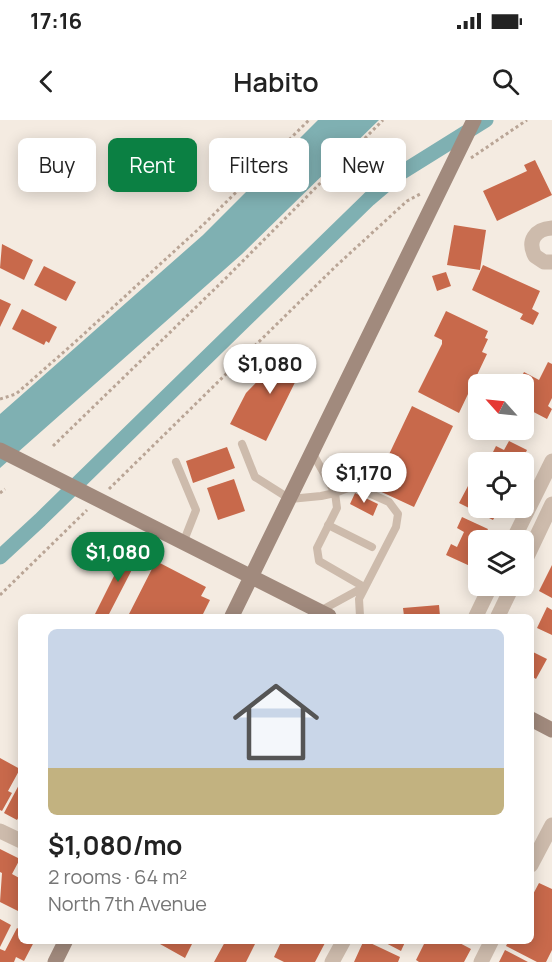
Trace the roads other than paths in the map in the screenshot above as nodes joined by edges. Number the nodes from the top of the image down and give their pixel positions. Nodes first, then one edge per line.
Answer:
1 (474, 120) edge
2 (552, 228) edge
3 (552, 262) edge
4 (242, 444) dead end
5 (0, 450) edge
6 (312, 452) junction
7 (552, 461) edge
8 (176, 462) dead end
9 (334, 493) junction
10 (290, 499) junction
11 (552, 504) edge
12 (328, 525) junction
13 (518, 530) edge
14 (534, 542) edge
15 (183, 543) junction
16 (372, 547) dead end
17 (251, 578) junction
18 (364, 587) junction
19 (486, 596) edge
20 (508, 596) edge
21 (233, 614) edge
22 (324, 614) edge
23 (360, 614) edge
24 (477, 614) edge
25 (499, 614) edge
26 (534, 721) edge
27 (552, 730) edge
28 (552, 825) edge
29 (0, 831) edge
30 (18, 840) edge
31 (534, 860) edge
32 (64, 944) edge
33 (342, 944) edge
34 (490, 944) edge
35 (55, 962) edge
36 (332, 962) edge
37 (481, 962) edge

1 - 6 main road
2 - 3 street
4 - 10 lane
5 - 15 main road
6 - 9 lane
6 - 10 main road
7 - 13 street
8 - 15 lane
9 - 10 lane
9 - 12 lane
9 - 18 lane
10 - 17 main road
11 - 14 street
12 - 16 lane
12 - 18 lane
15 - 17 main road
17 - 21 main road
17 - 22 main road
18 - 22 lane
18 - 23 lane
19 - 24 street
20 - 25 street
26 - 27 main road
28 - 31 street
29 - 30 street
32 - 35 main road
33 - 36 street
34 - 37 street

